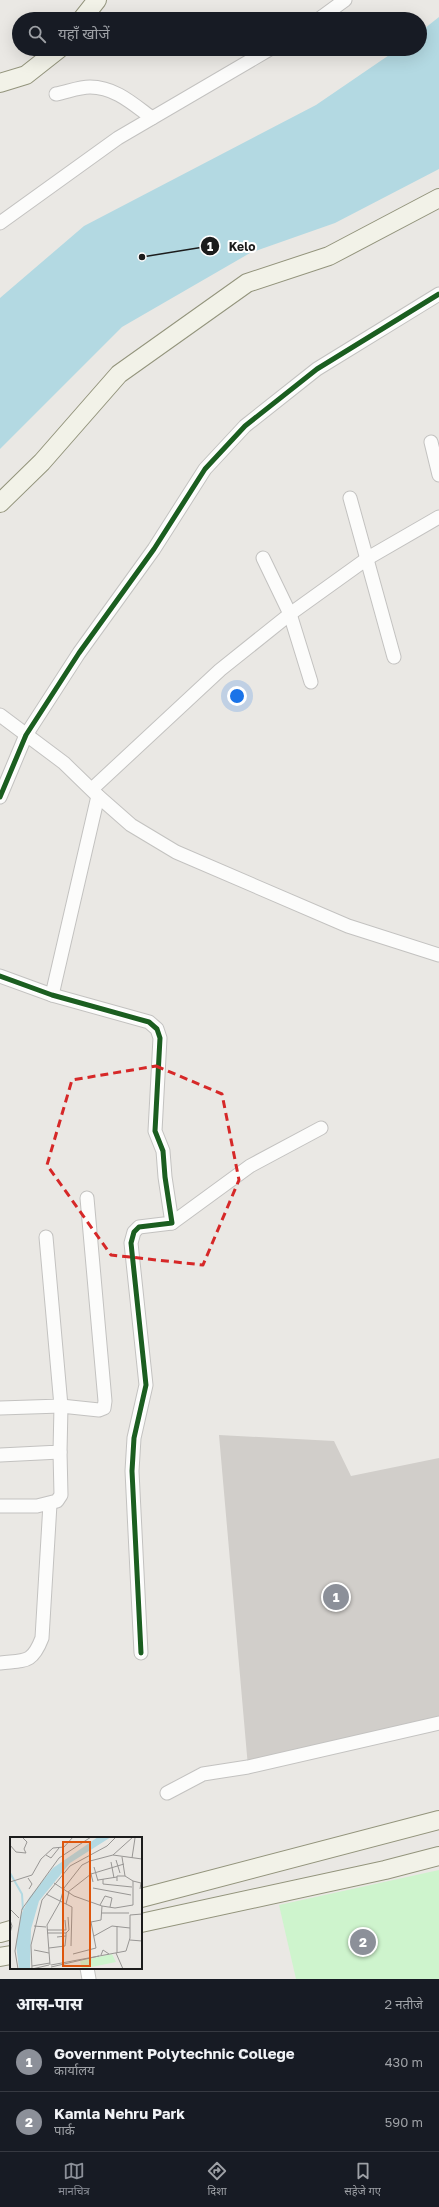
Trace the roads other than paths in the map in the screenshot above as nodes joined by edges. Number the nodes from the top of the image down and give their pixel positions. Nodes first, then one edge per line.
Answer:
1 (97, 0) edge
2 (345, 0) edge
3 (88, 12) edge
4 (329, 12) edge
5 (50, 56) edge
6 (258, 56) edge
7 (0, 83) edge
8 (56, 94) dead end
9 (152, 118) junction
10 (439, 198) edge
11 (0, 223) edge
12 (439, 294) edge
13 (431, 442) dead end
14 (439, 475) edge
15 (350, 498) dead end
16 (0, 503) edge
17 (439, 517) edge
18 (263, 558) dead end
19 (368, 558) junction
20 (290, 614) junction
21 (394, 657) dead end
22 (311, 682) dead end
23 (0, 715) edge
24 (26, 735) junction
25 (95, 793) junction
26 (0, 797) edge
27 (439, 955) edge
28 (0, 976) edge
29 (52, 995) junction
30 (321, 1128) dead end
31 (87, 1198) dead end
32 (172, 1223) junction
33 (46, 1237) dead end
34 (61, 1406) junction
35 (0, 1408) edge
36 (60, 1452) junction
37 (0, 1455) edge
38 (50, 1504) junction
39 (0, 1506) edge
40 (141, 1653) dead end
41 (0, 1663) edge
42 (439, 1723) edge
43 (167, 1793) dead end
44 (439, 1820) edge
45 (439, 1856) edge
46 (142, 1898) edge
47 (142, 1923) edge
48 (10, 1930) edge
49 (0, 1933) edge
50 (10, 1955) edge
51 (0, 1957) edge
52 (87, 1969) edge
53 (89, 1979) edge

1 - 3 street
2 - 4 street
5 - 7 street
6 - 9 street
8 - 9 street
9 - 11 street
10 - 16 street
12 - 24 street
13 - 14 street
15 - 19 street
17 - 19 street
18 - 20 street
19 - 20 street
19 - 21 street
20 - 22 street
20 - 25 street
23 - 24 street
24 - 25 street
24 - 26 street
25 - 27 street
25 - 29 street
28 - 29 street
29 - 32 street
30 - 32 street
31 - 34 street
32 - 40 street
33 - 34 street
34 - 35 street
34 - 36 street
36 - 37 street
36 - 38 street
38 - 39 street
38 - 41 street
42 - 43 street
44 - 46 street
45 - 47 street
48 - 49 street
50 - 51 street
52 - 53 street

